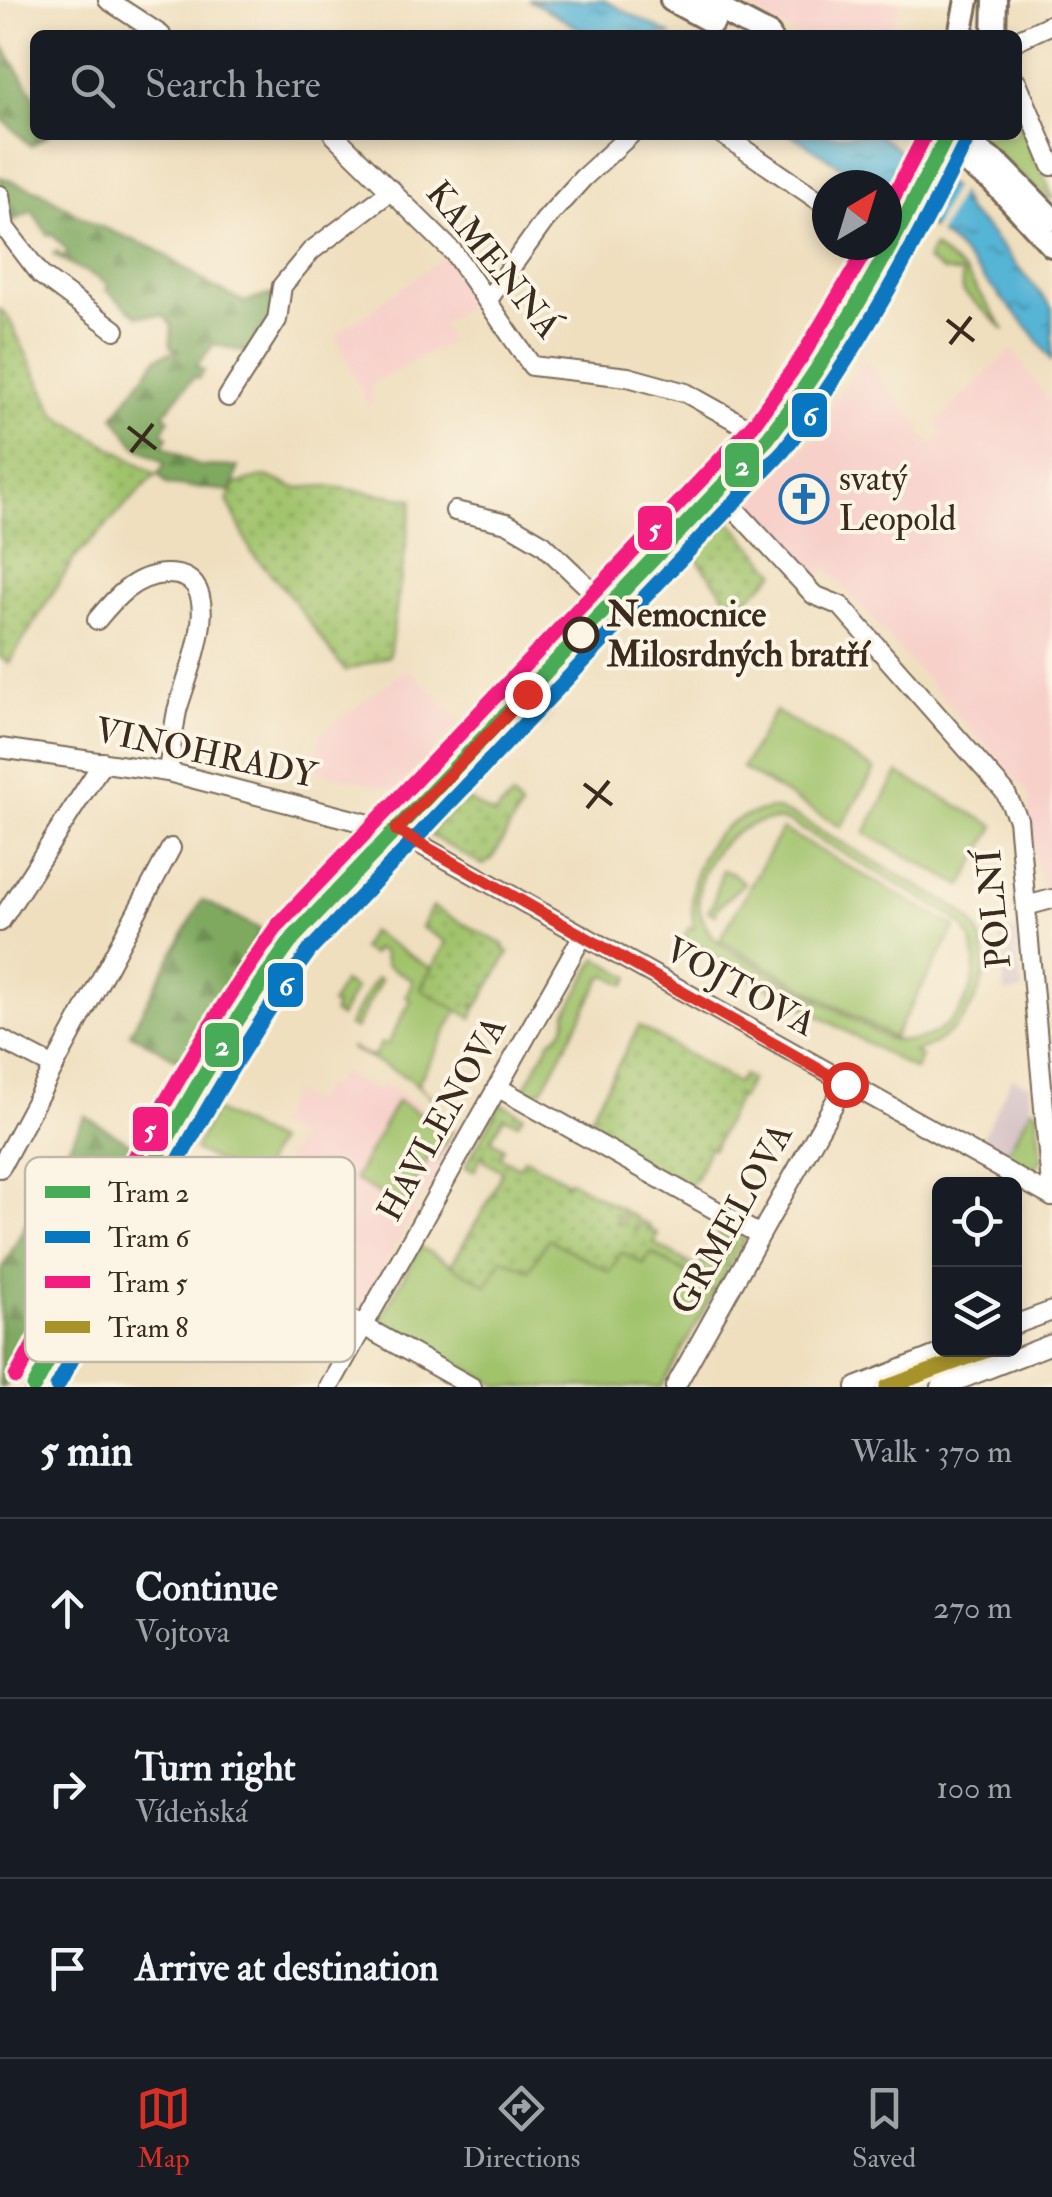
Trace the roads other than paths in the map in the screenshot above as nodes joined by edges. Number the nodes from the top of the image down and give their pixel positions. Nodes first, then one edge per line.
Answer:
1 (108, 0) edge
2 (672, 0) edge
3 (702, 0) edge
4 (967, 0) edge
5 (996, 0) edge
6 (1052, 24) edge
7 (153, 30) edge
8 (729, 30) edge
9 (759, 30) edge
10 (961, 30) edge
11 (994, 30) edge
12 (1022, 38) edge
13 (1022, 94) edge
14 (339, 140) edge
15 (625, 140) edge
16 (730, 140) edge
17 (943, 142) edge
18 (1052, 166) edge
19 (392, 190) junction
20 (0, 195) edge
21 (812, 196) edge
22 (1052, 219) edge
23 (902, 225) edge
24 (1052, 245) edge
25 (884, 260) edge
26 (488, 302) junction
27 (115, 330) dead end
28 (228, 397) dead end
29 (770, 440) junction
30 (720, 494) junction
31 (455, 511) dead end
32 (610, 608) junction
33 (98, 620) dead end
34 (0, 748) edge
35 (103, 762) junction
36 (168, 772) junction
37 (396, 830) junction
38 (171, 848) dead end
39 (1052, 899) edge
40 (1026, 906) junction
41 (0, 922) edge
42 (582, 936) junction
43 (0, 1039) edge
44 (54, 1066) junction
45 (845, 1084) junction
46 (497, 1087) junction
47 (162, 1157) edge
48 (0, 1168) edge
49 (1052, 1197) edge
50 (760, 1235) junction
51 (1052, 1311) edge
52 (355, 1321) edge
53 (1022, 1322) edge
54 (364, 1326) junction
55 (355, 1342) edge
56 (1052, 1344) edge
57 (932, 1357) edge
58 (51, 1362) edge
59 (343, 1362) edge
60 (37, 1387) edge
61 (329, 1387) edge
62 (472, 1387) edge
63 (675, 1387) edge
64 (856, 1387) edge
65 (941, 1387) edge

1 - 7 street
2 - 8 main road
3 - 9 main road
4 - 10 main road
5 - 11 main road
6 - 12 street
13 - 18 street
14 - 19 street, KAMENNÁ
15 - 26 street
16 - 21 street
17 - 22 main road
17 - 23 main road
17 - 24 main road
19 - 26 street, KAMENNÁ
19 - 28 street, KAMENNÁ
20 - 27 street
25 - 29 main road
26 - 29 street, KAMENNÁ
29 - 30 main road
30 - 32 main road
30 - 40 street, POLNÍ
31 - 32 street
32 - 37 main road
33 - 36 street
34 - 35 street, VINOHRADY
35 - 36 street, VINOHRADY
35 - 41 street
36 - 37 street, VINOHRADY
37 - 42 street, VOJTOVA
37 - 47 main road
38 - 44 street
39 - 40 street
40 - 49 street, POLNÍ
42 - 45 street, VOJTOVA
42 - 46 street, HAVLENOVA
43 - 44 street
44 - 48 street
45 - 49 street, VOJTOVA
45 - 50 street, GRMELOVA
46 - 50 street
46 - 54 street, HAVLENOVA
50 - 63 street, GRMELOVA
51 - 53 street
52 - 54 street
54 - 55 street, HAVLENOVA
54 - 62 street
56 - 65 street
57 - 64 street
58 - 60 main road
59 - 61 street, HAVLENOVA

